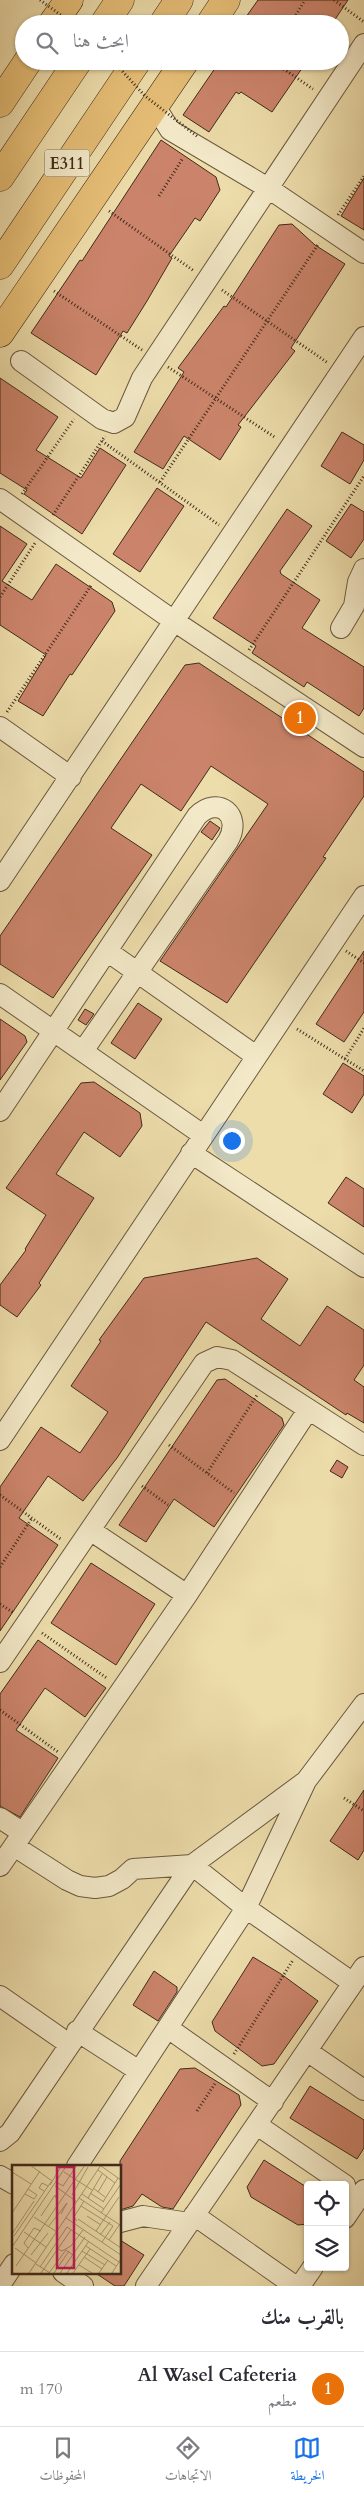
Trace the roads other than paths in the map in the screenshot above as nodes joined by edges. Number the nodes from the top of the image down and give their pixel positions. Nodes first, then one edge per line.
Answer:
1 (120, 0) edge
2 (179, 0) edge
3 (226, 0) edge
4 (110, 15) edge
5 (169, 15) edge
6 (216, 15) edge
7 (364, 44) edge
8 (349, 66) edge
9 (22, 70) edge
10 (72, 70) edge
11 (131, 70) edge
12 (179, 70) edge
13 (347, 70) edge
14 (0, 103) edge
15 (155, 106) junction
16 (0, 177) edge
17 (268, 188) junction
18 (364, 253) edge
19 (0, 265) edge
20 (0, 333) edge
21 (364, 337) edge
22 (21, 361) dead end
23 (6, 504) edge
24 (364, 569) edge
25 (174, 622) junction
26 (341, 628) dead end
27 (3, 720) edge
28 (364, 747) edge
29 (70, 777) junction
30 (0, 881) edge
31 (364, 896) edge
32 (107, 951) junction
33 (137, 973) junction
34 (0, 994) edge
35 (53, 1031) junction
36 (83, 1051) junction
37 (256, 1056) junction
38 (0, 1112) edge
39 (203, 1135) junction
40 (191, 1153) junction
41 (364, 1266) edge
42 (308, 1410) junction
43 (0, 1440) edge
44 (364, 1445) edge
45 (90, 1530) junction
46 (187, 1595) junction
47 (0, 1662) edge
48 (364, 1704) edge
49 (306, 1781) junction
50 (0, 1818) edge
51 (18, 1840) junction
52 (192, 1864) junction
53 (0, 1866) edge
54 (246, 1908) junction
55 (359, 1975) edge
56 (0, 1996) edge
57 (168, 2028) junction
58 (73, 2038) junction
59 (307, 2051) junction
60 (139, 2071) junction
61 (364, 2090) edge
62 (273, 2102) junction
63 (256, 2125) junction
64 (0, 2140) edge
65 (78, 2165) edge
66 (0, 2176) edge
67 (12, 2183) edge
68 (354, 2189) edge
69 (349, 2205) edge
70 (192, 2219) junction
71 (121, 2222) edge
72 (12, 2267) edge
73 (310, 2271) edge
74 (67, 2274) edge
75 (0, 2285) edge
76 (83, 2286) edge
77 (146, 2286) edge
78 (295, 2286) edge
79 (300, 2286) edge

1 - 4 highway
2 - 5 highway
3 - 6 highway
7 - 8 street
9 - 14 highway
10 - 16 highway, E311
11 - 19 highway, E311
12 - 15 highway
13 - 17 street
15 - 17 street
15 - 20 highway
17 - 18 street
17 - 22 street
21 - 25 street
23 - 25 street
24 - 26 street
25 - 28 street
25 - 29 street
27 - 29 street
29 - 30 street
31 - 37 street
32 - 33 street
32 - 33 street
32 - 35 street
33 - 36 street
33 - 37 street
34 - 35 street
35 - 36 street
35 - 38 street
36 - 39 street
37 - 39 street
39 - 40 street
40 - 41 street
40 - 43 street
42 - 44 street
42 - 45 street
42 - 46 street
45 - 46 street
45 - 47 street
46 - 51 street
48 - 49 street
49 - 52 street
49 - 54 street
50 - 51 street
51 - 52 street
51 - 53 street
52 - 54 street
52 - 58 street
54 - 55 street
54 - 57 street
55 - 59 street
56 - 58 street
57 - 60 street
57 - 62 street
58 - 60 street
58 - 64 street
59 - 61 street
59 - 62 street
60 - 65 street
62 - 63 street
63 - 68 street
63 - 70 street
66 - 67 street
68 - 69 street
70 - 71 street
70 - 77 street
70 - 78 street
72 - 75 street
73 - 79 street
74 - 76 street

